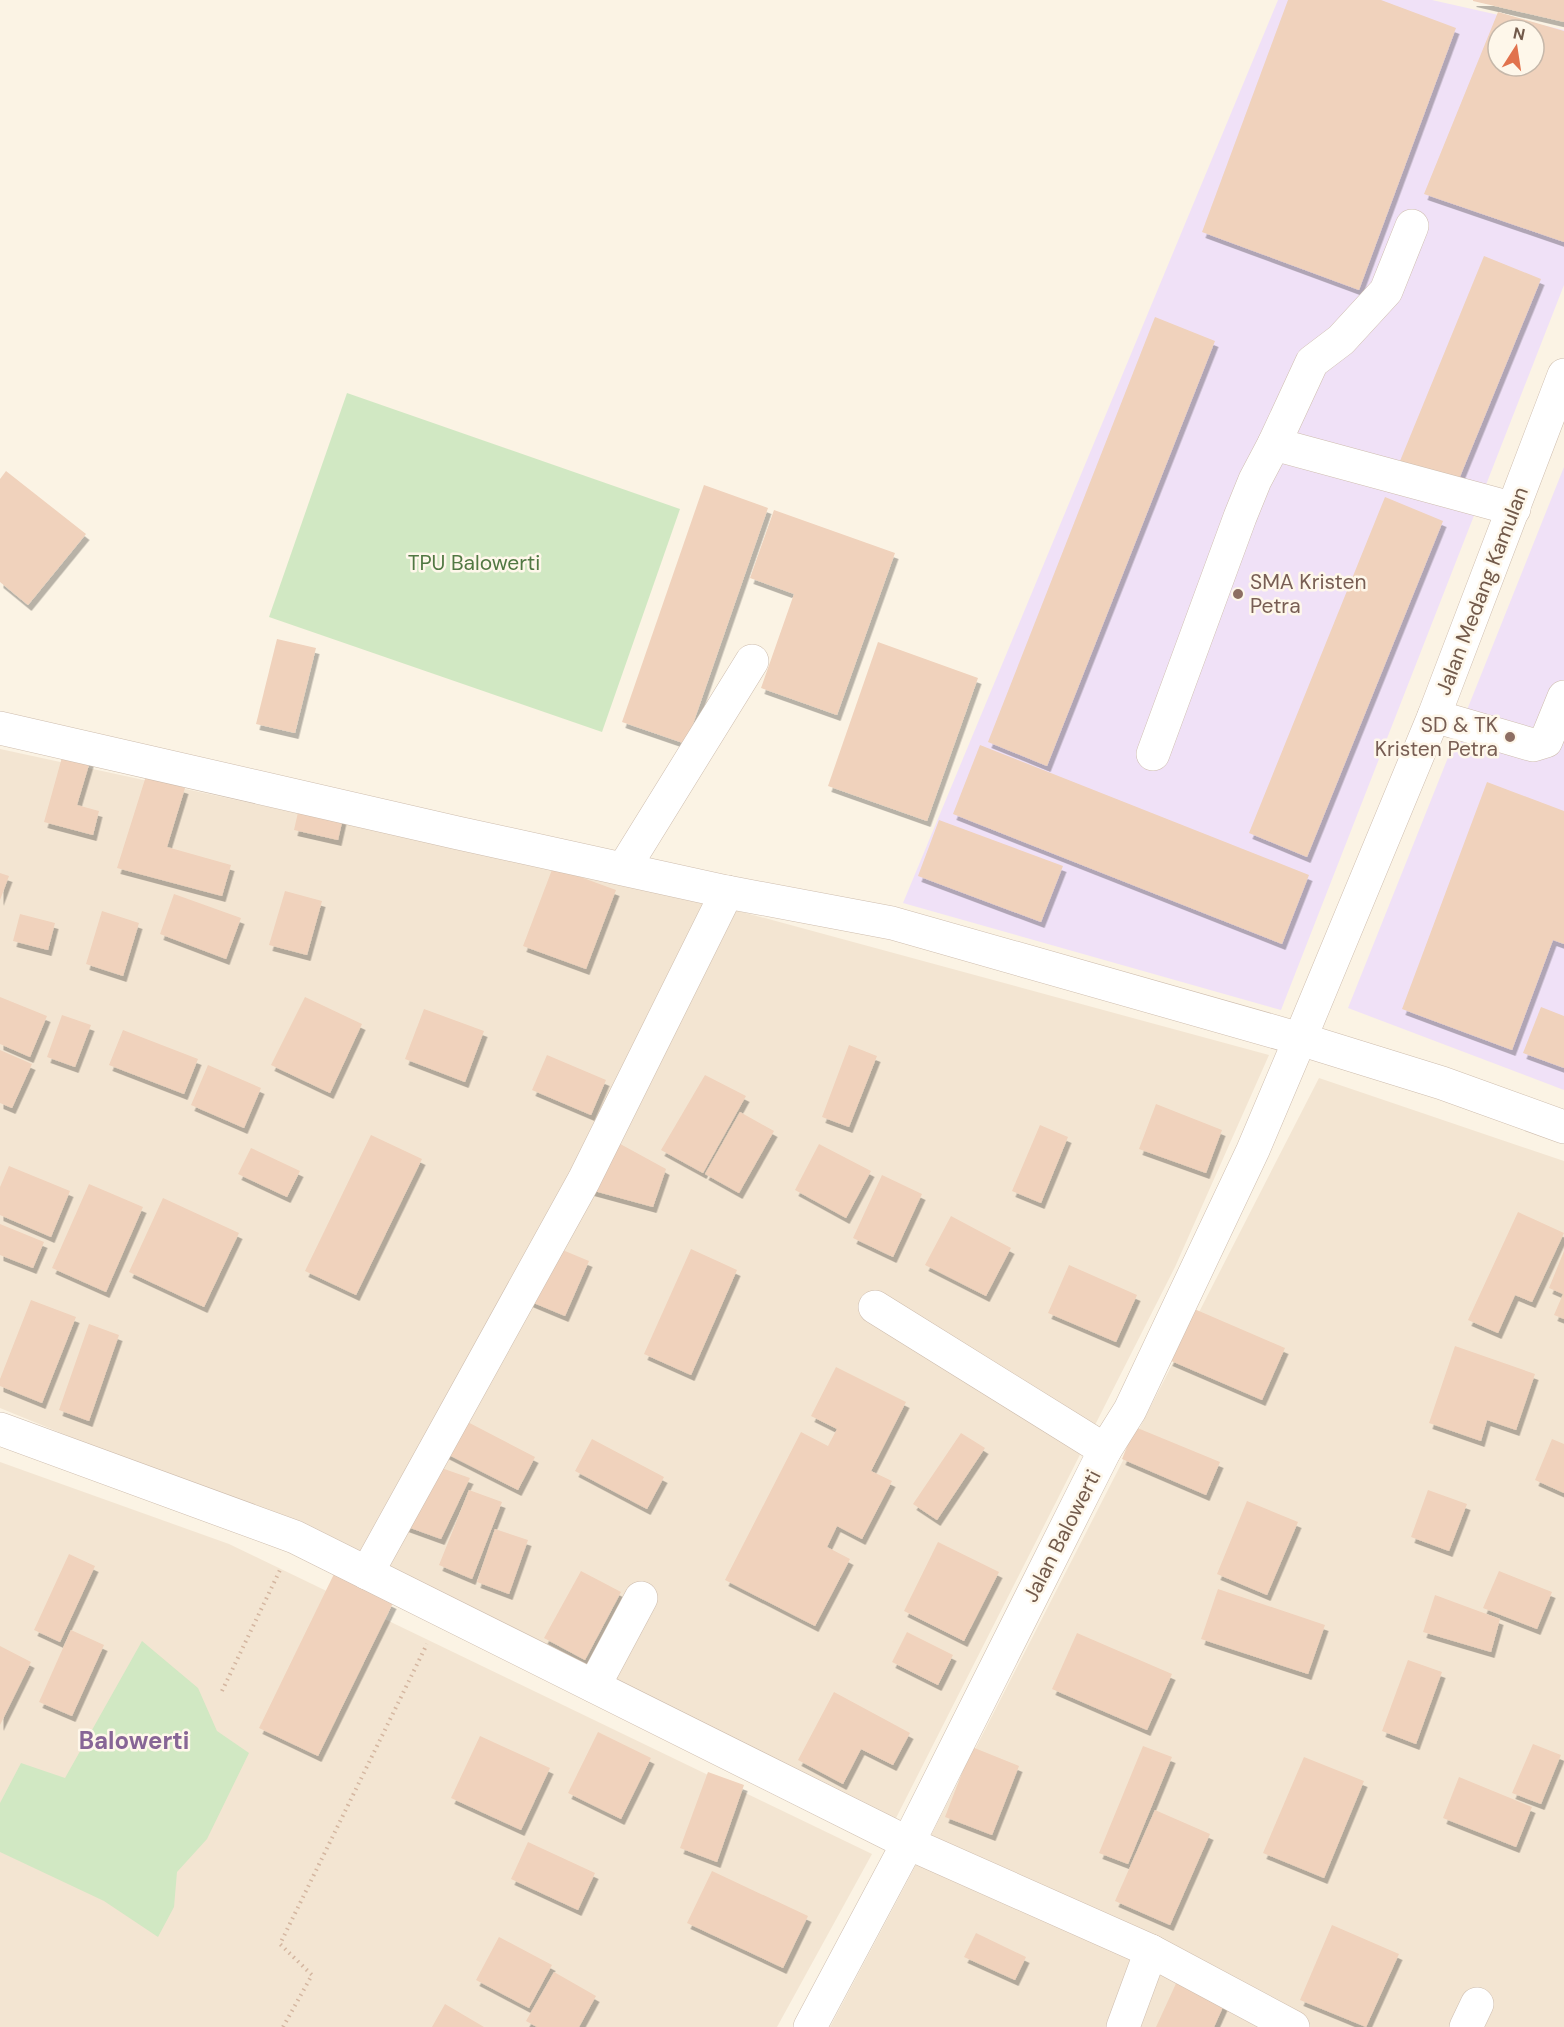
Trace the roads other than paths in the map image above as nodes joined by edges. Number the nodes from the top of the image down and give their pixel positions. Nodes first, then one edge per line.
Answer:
1 (1412, 226) dead end
2 (1560, 396) edge
3 (1274, 444) junction
4 (1514, 509) junction
5 (752, 661) dead end
6 (1564, 697) edge
7 (1434, 716) junction
8 (0, 728) edge
9 (1153, 754) dead end
10 (624, 868) junction
11 (727, 892) junction
12 (1300, 1039) junction
13 (1564, 1127) edge
14 (875, 1307) dead end
15 (0, 1429) edge
16 (1105, 1450) junction
17 (367, 1573) junction
18 (641, 1598) dead end
19 (594, 1686) junction
20 (908, 1843) junction
21 (1151, 1951) junction
22 (810, 2027) edge
23 (1122, 2027) edge
24 (1293, 2027) edge

1 - 3 street
2 - 4 street, Jalan Medang Kamulan
3 - 4 street
3 - 9 street
4 - 7 street, Jalan Medang Kamulan
5 - 10 street
6 - 7 street
7 - 12 street, Jalan Medang Kamulan
8 - 10 street
10 - 11 street
11 - 12 street
11 - 17 street
12 - 13 street
12 - 16 street, Jalan Balowerti
14 - 16 street
15 - 17 street
16 - 20 street, Jalan Balowerti
17 - 19 street
18 - 19 street
19 - 20 street
20 - 21 street
20 - 22 street, Jalan Balowerti
21 - 23 street
21 - 24 street

